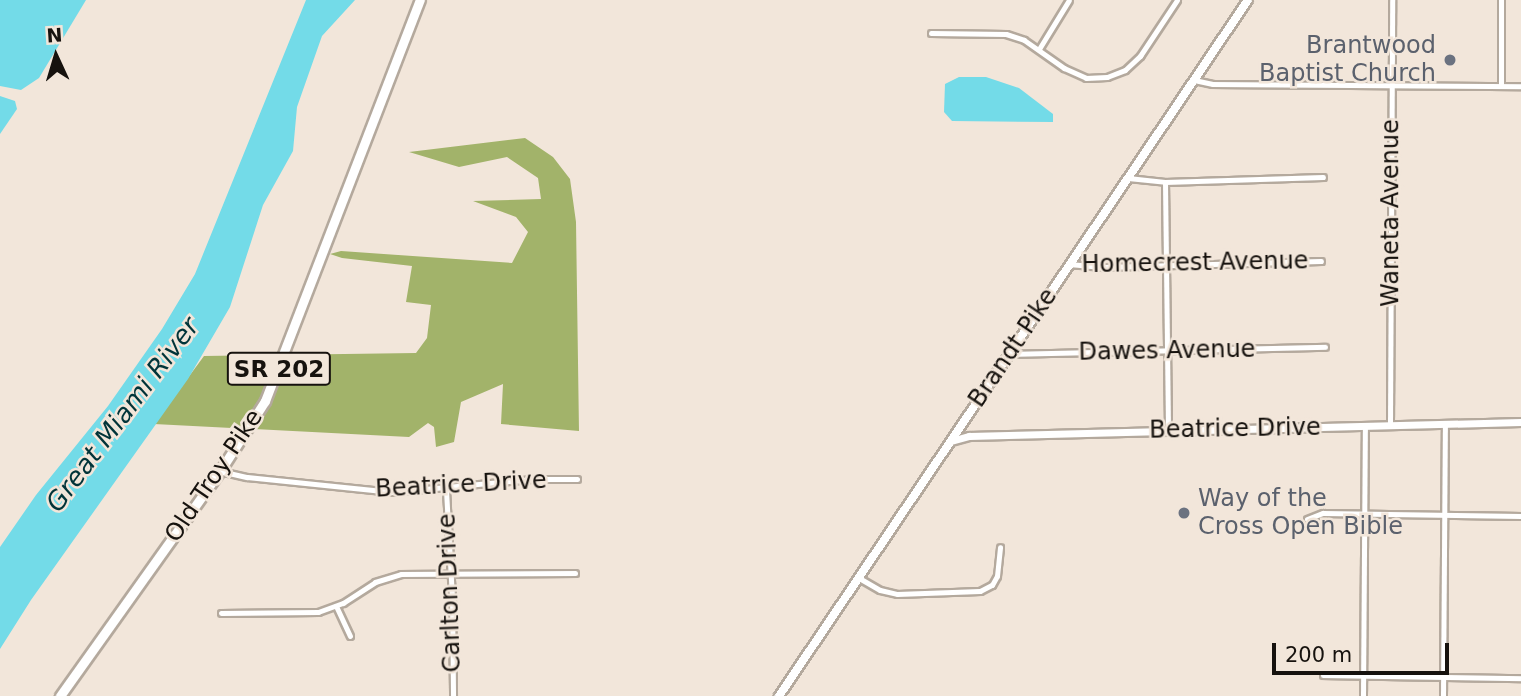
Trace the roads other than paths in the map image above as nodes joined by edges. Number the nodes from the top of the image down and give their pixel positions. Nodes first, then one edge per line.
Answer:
1 (420, 0) edge
2 (1069, 0) edge
3 (1177, 0) edge
4 (1248, 0) edge
5 (1392, 0) edge
6 (1501, 0) edge
7 (931, 33) dead end
8 (1038, 49) junction
9 (1194, 80) junction
10 (1392, 85) junction
11 (1501, 85) junction
12 (1521, 86) edge
13 (1323, 177) dead end
14 (1128, 178) junction
15 (1165, 182) junction
16 (1321, 261) dead end
17 (1069, 264) junction
18 (1166, 265) junction
19 (1325, 347) dead end
20 (1166, 351) junction
21 (1009, 354) junction
22 (1521, 422) edge
23 (1445, 424) junction
24 (1390, 425) junction
25 (1365, 426) junction
26 (1168, 431) junction
27 (951, 441) junction
28 (220, 471) junction
29 (577, 479) dead end
30 (446, 489) junction
31 (1364, 513) junction
32 (1444, 515) junction
33 (1521, 516) edge
34 (1307, 519) dead end
35 (1000, 547) dead end
36 (451, 572) junction
37 (575, 573) dead end
38 (859, 578) junction
39 (336, 606) junction
40 (221, 613) dead end
41 (351, 636) dead end
42 (1323, 675) dead end
43 (1363, 677) junction
44 (1443, 678) junction
45 (1521, 678) edge
46 (60, 696) edge
47 (453, 696) edge
48 (779, 696) edge
49 (1363, 696) edge
50 (1443, 696) edge

1 - 28 main road, Old Troy Pike / SR 202
2 - 8 street
3 - 8 street
4 - 9 main road, Brandt Pike
5 - 10 street, Waneta Avenue
6 - 11 street
7 - 8 street
9 - 10 street
9 - 14 main road, Brandt Pike
10 - 11 street
10 - 24 street, Waneta Avenue
11 - 12 street
13 - 15 street
14 - 15 street
14 - 17 main road, Brandt Pike
15 - 18 street
16 - 18 street, Homecrest Avenue
17 - 18 street, Homecrest Avenue
17 - 21 main road, Brandt Pike
18 - 20 street
19 - 20 street, Dawes Avenue
20 - 21 street, Dawes Avenue
20 - 26 street
21 - 27 main road, Brandt Pike
22 - 23 street, Beatrice Drive
23 - 24 street, Beatrice Drive
23 - 32 street
24 - 25 street, Beatrice Drive
25 - 26 street, Beatrice Drive
25 - 31 street
26 - 27 street, Beatrice Drive
27 - 38 main road, Brandt Pike
28 - 30 street, Beatrice Drive
28 - 46 main road, Old Troy Pike / SR 202
29 - 30 street, Beatrice Drive
30 - 36 street, Carlton Drive
31 - 32 street
31 - 34 street
31 - 43 street
32 - 33 street
32 - 44 street
35 - 38 street
36 - 37 street
36 - 39 street
36 - 47 street, Carlton Drive
38 - 48 main road, Brandt Pike
39 - 40 street
39 - 41 street
42 - 43 street
43 - 44 street
43 - 49 street
44 - 45 street
44 - 50 street

